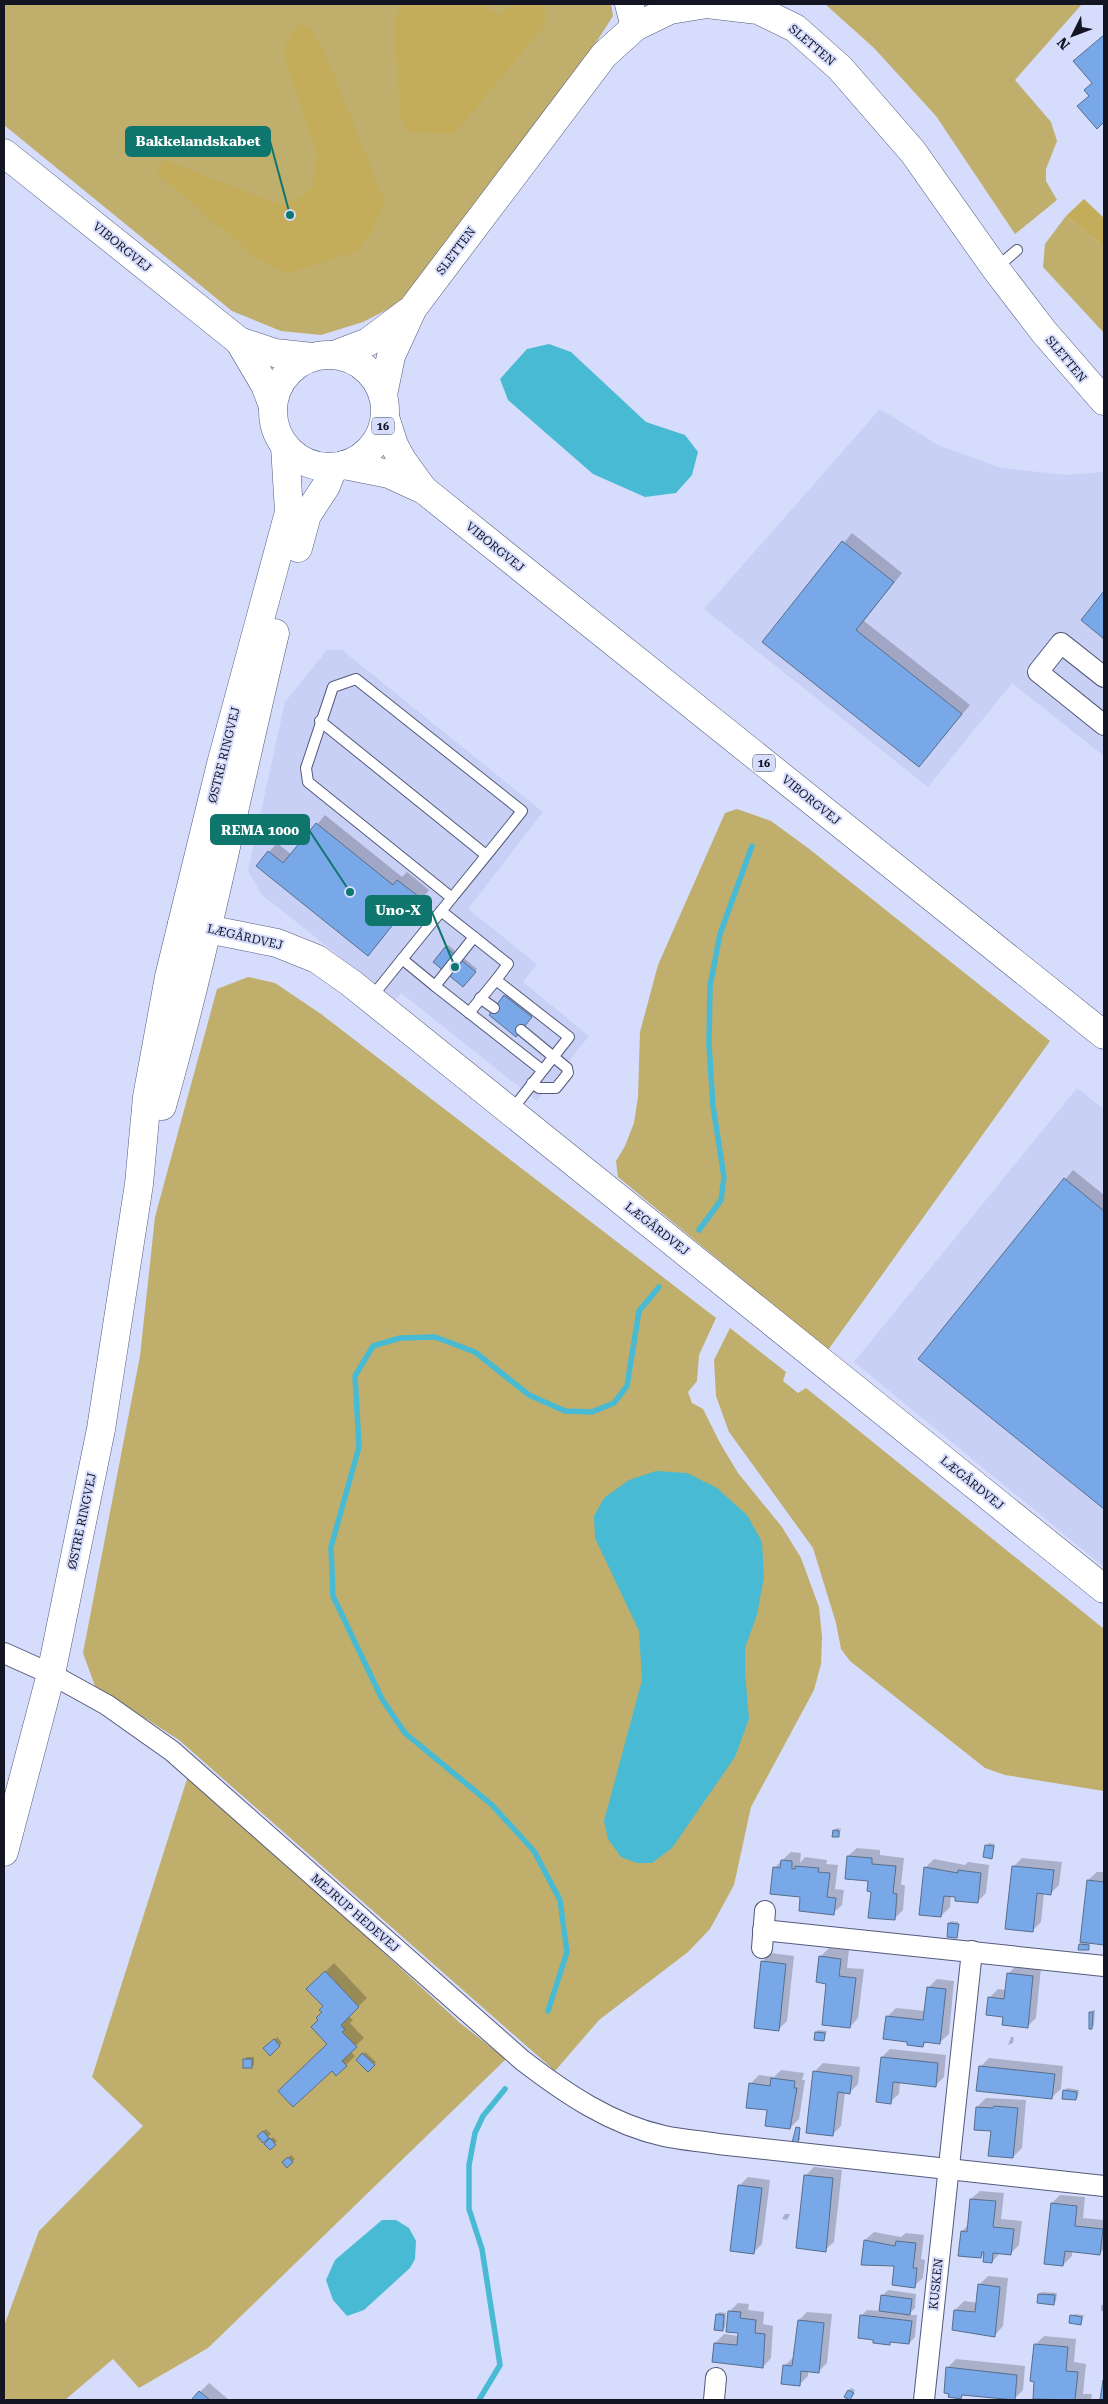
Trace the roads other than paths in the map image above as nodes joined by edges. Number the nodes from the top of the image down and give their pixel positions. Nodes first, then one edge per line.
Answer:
1 (707, 4) edge
2 (632, 15) edge
3 (4, 153) edge
4 (1017, 250) dead end
5 (995, 268) junction
6 (413, 308) junction
7 (239, 341) junction
8 (323, 356) junction
9 (1104, 402) edge
10 (273, 406) junction
11 (384, 406) junction
12 (285, 446) junction
13 (339, 466) junction
14 (424, 490) junction
15 (1104, 677) edge
16 (320, 721) junction
17 (1104, 725) edge
18 (486, 855) junction
19 (452, 898) junction
20 (441, 911) junction
21 (182, 924) junction
22 (209, 929) junction
23 (474, 937) junction
24 (402, 959) junction
25 (496, 980) junction
26 (435, 986) junction
27 (370, 998) junction
28 (480, 998) junction
29 (494, 1008) dead end
30 (469, 1013) junction
31 (521, 1030) dead end
32 (1104, 1036) edge
33 (553, 1057) junction
34 (542, 1070) junction
35 (532, 1083) junction
36 (510, 1112) junction
37 (139, 1184) junction
38 (1104, 1589) edge
39 (4, 1653) edge
40 (51, 1674) junction
41 (4, 1852) edge
42 (763, 1930) dead end
43 (972, 1951) junction
44 (1104, 1966) edge
45 (948, 2168) junction
46 (1104, 2186) edge
47 (716, 2378) dead end
48 (719, 2400) edge
49 (924, 2400) edge

1 - 2 street, SLETTEN
1 - 5 street, SLETTEN
2 - 6 street, SLETTEN
3 - 7 street, VIBORGVEJ / 16
4 - 5 lane
5 - 9 street, SLETTEN
6 - 8 street, SLETTEN
6 - 11 street, SLETTEN
7 - 8 street, VIBORGVEJ / 16
7 - 10 street, VIBORGVEJ / 16
8 - 10 street, 16
8 - 11 street, 16
10 - 12 street, 16
11 - 13 street, 16
11 - 14 street, VIBORGVEJ / 16
12 - 13 street, 16
12 - 21 street, ØSTRE RINGVEJ
13 - 14 street, VIBORGVEJ / 16
13 - 22 street, ØSTRE RINGVEJ
14 - 32 street, VIBORGVEJ / 16
15 - 17 street
16 - 18 lane
16 - 18 lane
16 - 19 lane
18 - 19 lane
19 - 20 lane
20 - 23 lane
20 - 24 lane
21 - 22 street, LÆGÅRDVEJ
21 - 37 street, ØSTRE RINGVEJ
22 - 27 street, LÆGÅRDVEJ
22 - 37 street, ØSTRE RINGVEJ
23 - 25 lane
23 - 26 lane
24 - 26 lane
24 - 27 lane
25 - 28 lane
25 - 33 lane
26 - 30 lane
27 - 36 street, LÆGÅRDVEJ
28 - 29 lane
28 - 30 lane
30 - 34 lane
31 - 33 lane
33 - 34 lane
33 - 35 lane
34 - 35 lane
35 - 36 lane
36 - 38 street, LÆGÅRDVEJ
37 - 40 street, ØSTRE RINGVEJ
39 - 40 street, MEJRUP HEDEVEJ
40 - 41 street, ØSTRE RINGVEJ
40 - 45 street, MEJRUP HEDEVEJ
42 - 43 street
43 - 44 street
43 - 45 street, KUSKEN
45 - 46 street
45 - 49 street, KUSKEN
47 - 48 street

